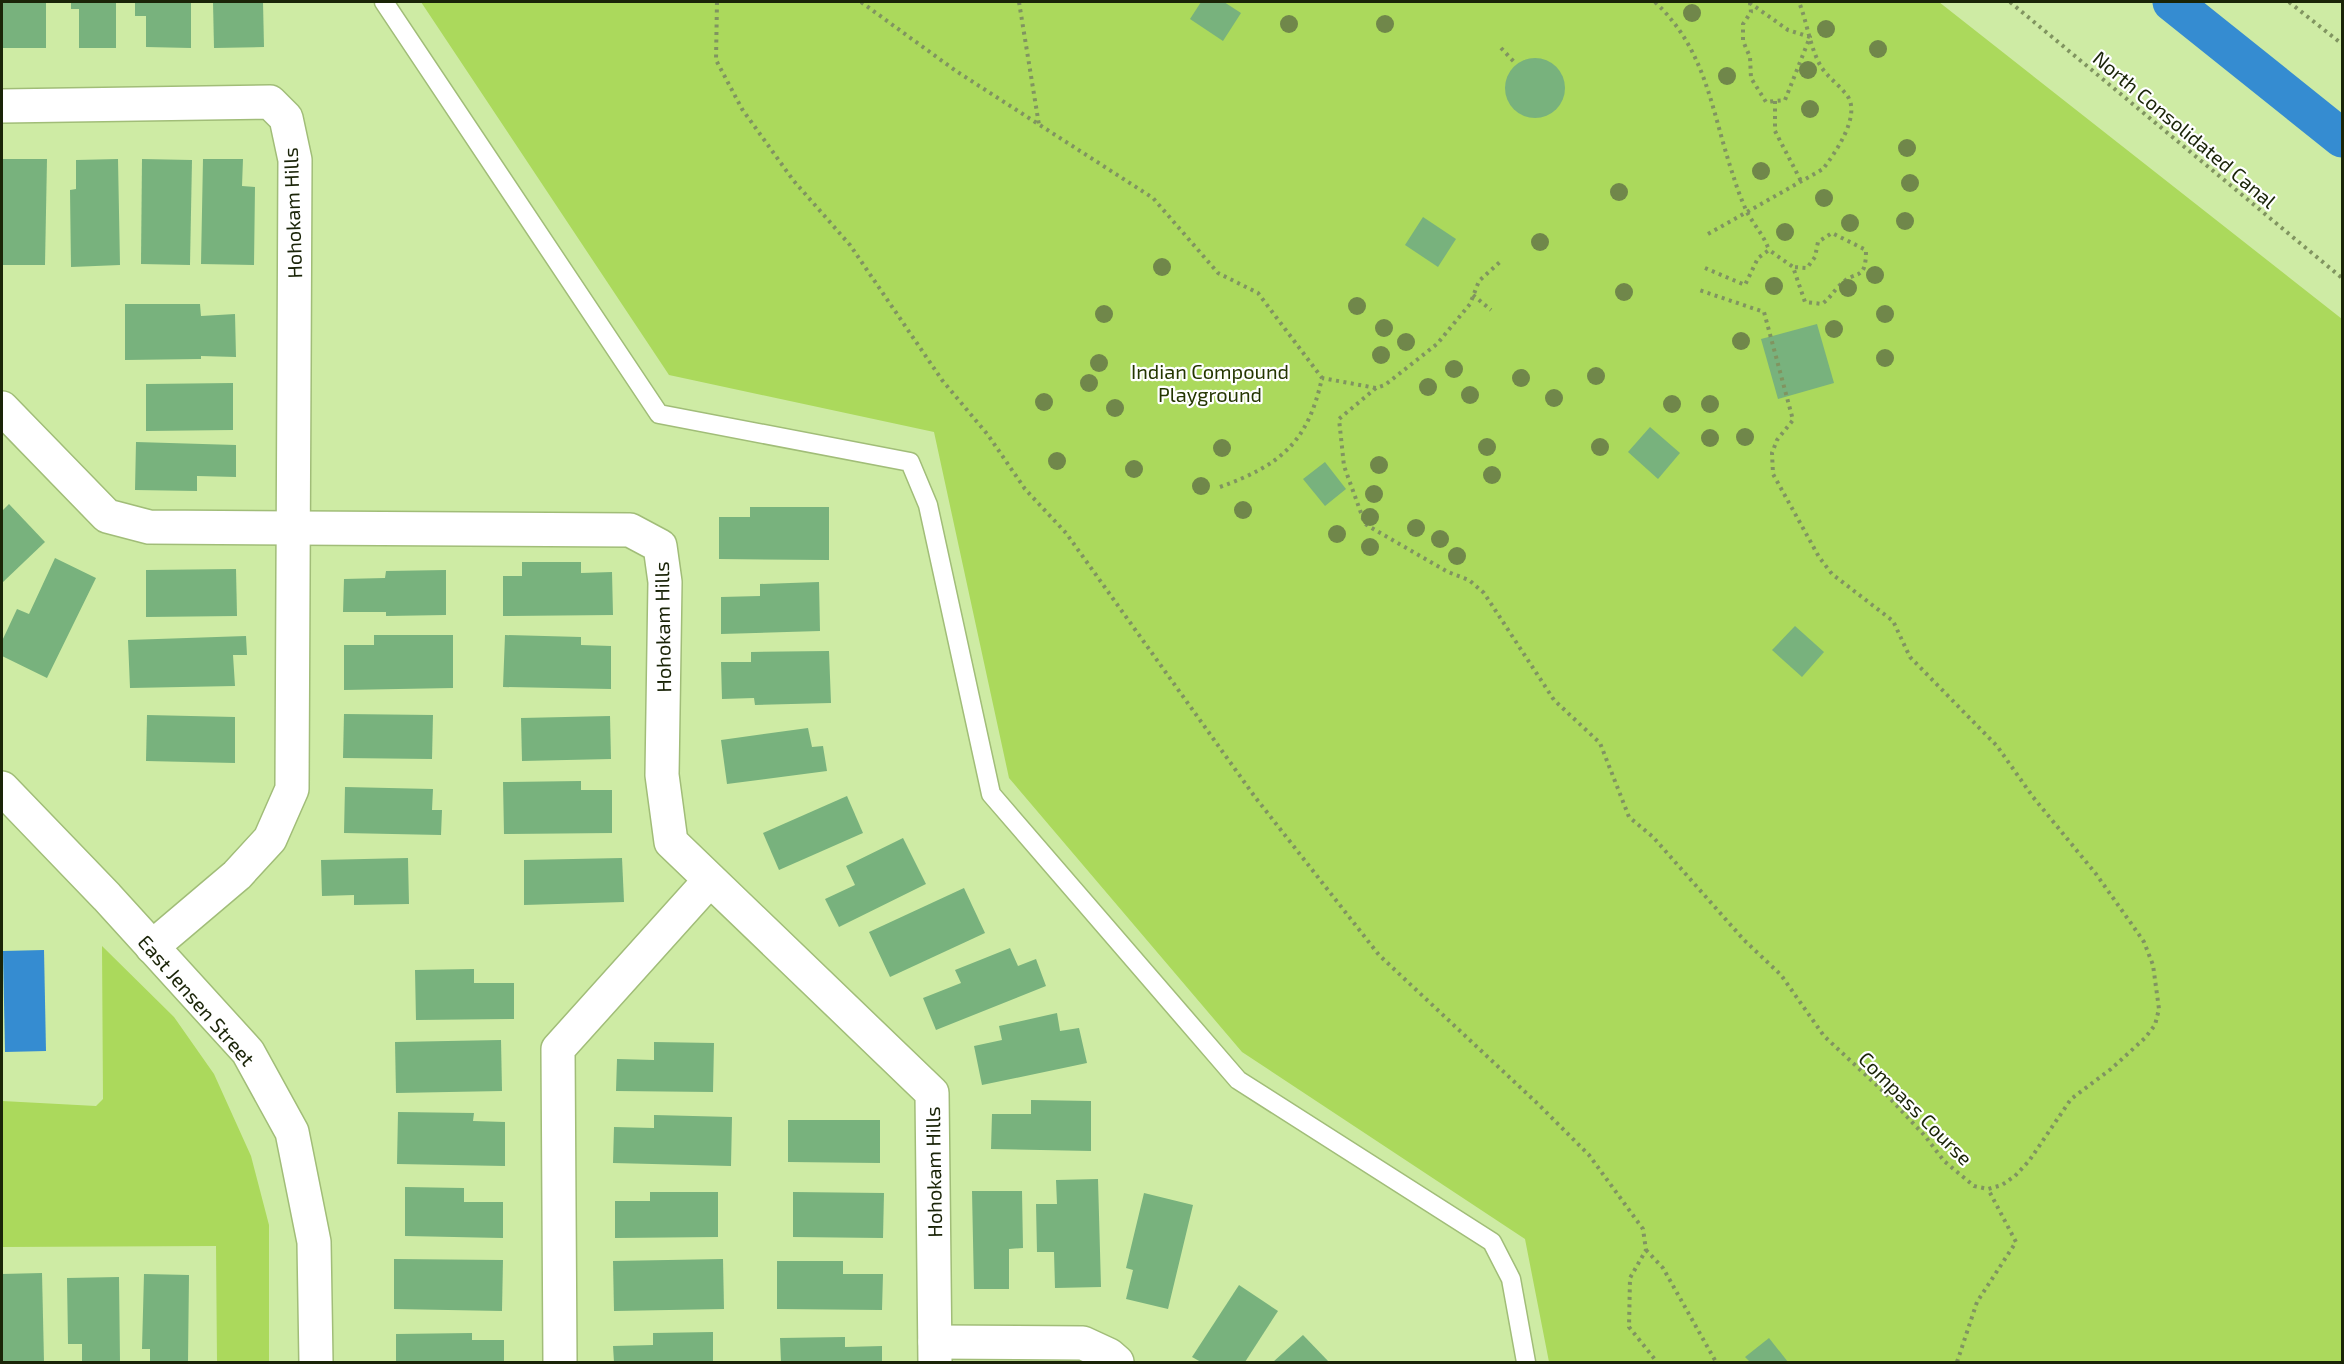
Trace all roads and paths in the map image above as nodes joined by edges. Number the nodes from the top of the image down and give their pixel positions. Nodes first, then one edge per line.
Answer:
1 (384, 2) edge
2 (717, 2) edge
3 (861, 2) edge
4 (1018, 2) edge
5 (1655, 2) edge
6 (1750, 2) edge
7 (1799, 2) edge
8 (2010, 2) edge
9 (2289, 2) edge
10 (1810, 37) junction
11 (2343, 44) edge
12 (1501, 48) dead end
13 (1515, 63) dead end
14 (1775, 101) junction
15 (2, 106) edge
16 (1039, 126) junction
17 (1801, 181) junction
18 (1747, 212) junction
19 (1708, 234) dead end
20 (1768, 249) junction
21 (1502, 260) dead end
22 (1793, 267) junction
23 (1705, 268) dead end
24 (2343, 278) edge
25 (1699, 290) dead end
26 (1473, 295) junction
27 (1491, 310) dead end
28 (1322, 378) junction
29 (1376, 388) junction
30 (2, 408) edge
31 (1220, 487) dead end
32 (295, 528) junction
33 (2, 788) edge
34 (710, 880) junction
35 (152, 947) junction
36 (1988, 1189) junction
37 (1646, 1250) junction
38 (935, 1352) edge
39 (316, 1362) edge
40 (560, 1362) edge
41 (1117, 1362) edge
42 (1526, 1362) edge
43 (1657, 1362) edge
44 (1716, 1362) edge
45 (1957, 1362) edge

1 - 42 lane
2 - 37 path
3 - 16 path
4 - 16 path
5 - 18 path
6 - 10 path
6 - 14 path
7 - 10 path
8 - 24 path, North Consolidated Canal
9 - 11 path
10 - 14 path
10 - 17 path
12 - 13 path
14 - 17 path
15 - 32 street, Hohokam Hills
16 - 28 path
17 - 18 path
18 - 19 path
18 - 20 path
20 - 22 path
20 - 23 path
21 - 26 path
22 - 22 path
25 - 36 path
26 - 27 path
26 - 29 path
28 - 29 path
28 - 31 path
29 - 36 path, Compass Course
30 - 32 street, Hohokam Hills
32 - 34 street, Hohokam Hills
32 - 35 street, Hohokam Hills
33 - 35 street, East Jensen Street
34 - 38 street, Hohokam Hills
34 - 40 street
35 - 39 street, East Jensen Street
36 - 45 path
37 - 43 path
37 - 44 path
38 - 41 street, Hohokam Hills

